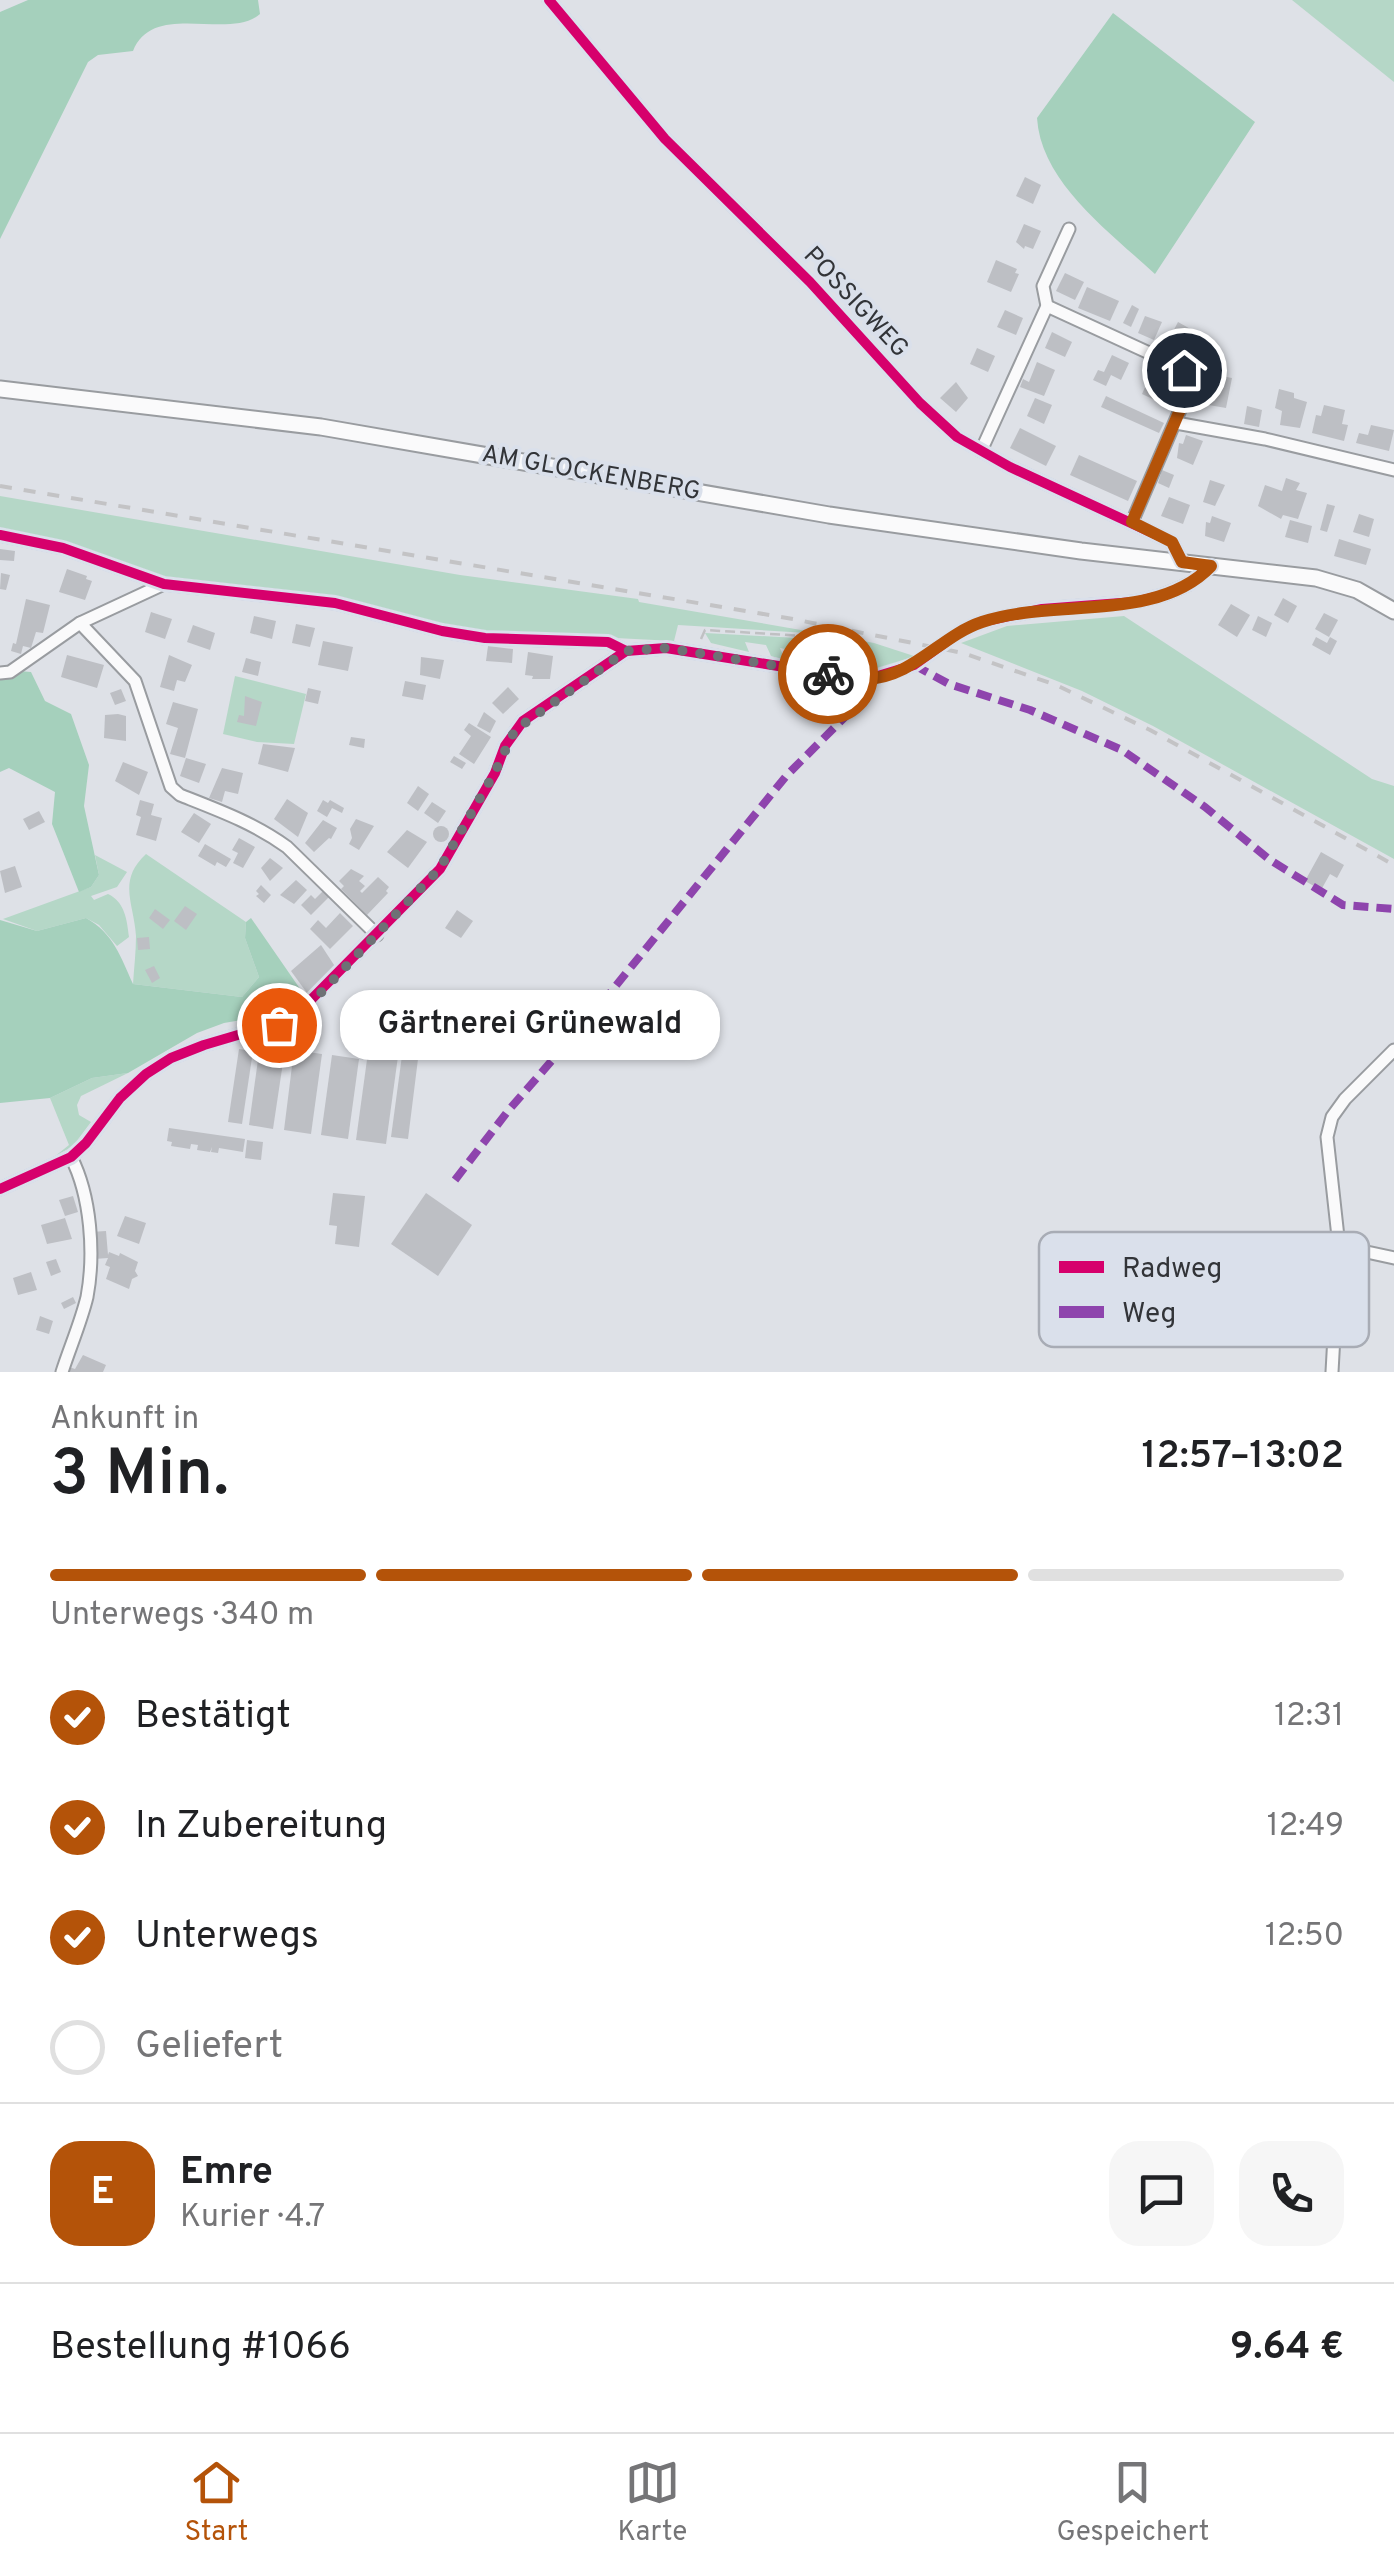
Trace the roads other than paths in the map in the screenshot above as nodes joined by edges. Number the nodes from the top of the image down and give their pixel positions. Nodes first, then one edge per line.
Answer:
1 (549, 0) edge
2 (1069, 229) dead end
3 (1047, 306) junction
4 (0, 388) edge
5 (1176, 424) junction
6 (980, 451) junction
7 (1394, 470) edge
8 (1132, 522) junction
9 (0, 535) edge
10 (1182, 562) junction
11 (1211, 566) junction
12 (164, 584) junction
13 (1394, 611) edge
14 (80, 623) junction
15 (626, 651) junction
16 (0, 673) edge
17 (377, 934) junction
18 (1394, 1050) edge
19 (72, 1158) junction
20 (0, 1189) edge
21 (1337, 1232) edge
22 (1369, 1253) edge
23 (1394, 1258) edge
24 (1333, 1347) edge
25 (62, 1372) edge
26 (1332, 1372) edge

1 - 6 street, POSSIGWEG
2 - 3 street
3 - 5 street
3 - 6 street
4 - 10 main road, AM GLOCKENBERG
5 - 7 street
5 - 8 street
6 - 8 street, POSSIGWEG
8 - 10 street, POSSIGWEG
9 - 12 street
10 - 11 main road, AM GLOCKENBERG
11 - 13 main road, AM GLOCKENBERG
11 - 15 street
12 - 14 street
12 - 15 street
14 - 16 street
14 - 17 street
15 - 17 street
17 - 19 street
18 - 21 street
19 - 20 street
19 - 25 street
22 - 23 street
24 - 26 street

